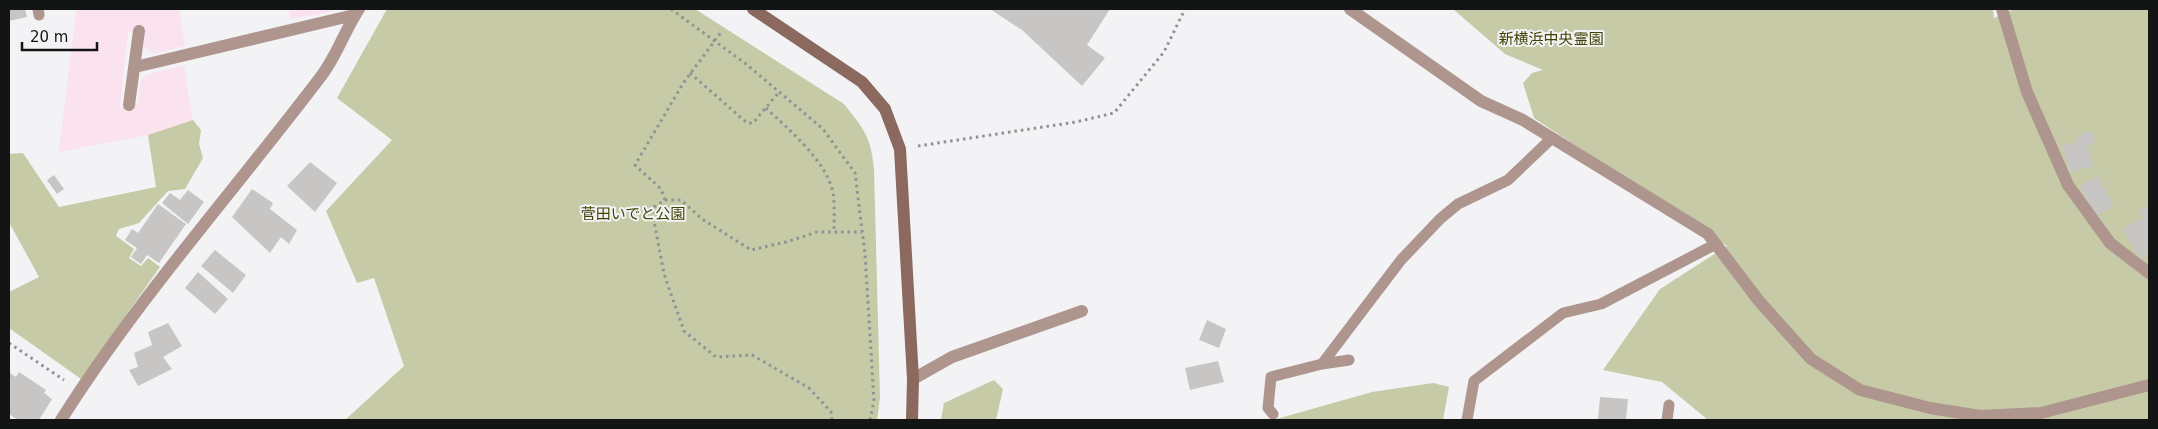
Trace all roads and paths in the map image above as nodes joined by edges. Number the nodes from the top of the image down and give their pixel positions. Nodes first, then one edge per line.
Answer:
1 (671, 9) edge
2 (753, 9) edge
3 (1185, 9) edge
4 (1350, 9) edge
5 (2002, 9) edge
6 (357, 12) edge
7 (139, 31) dead end
8 (722, 31) dead end
9 (715, 41) junction
10 (135, 67) junction
11 (690, 73) junction
12 (779, 92) junction
13 (129, 105) dead end
14 (766, 108) junction
15 (1552, 138) junction
16 (900, 148) junction
17 (665, 200) junction
18 (834, 232) junction
19 (862, 232) junction
20 (1716, 244) junction
21 (2149, 273) edge
22 (1082, 311) dead end
23 (9, 343) edge
24 (1349, 360) dead end
25 (1322, 364) junction
26 (913, 379) junction
27 (2149, 385) edge
28 (80, 390) junction
29 (1668, 405) dead end
30 (1273, 414) dead end
31 (61, 420) edge
32 (832, 420) edge
33 (870, 420) edge
34 (912, 420) edge
35 (1467, 420) edge
36 (1667, 420) edge

1 - 9 path
2 - 16 street
3 - 16 path
4 - 15 street
5 - 21 street
6 - 10 street
6 - 28 street
7 - 10 street
8 - 9 path
9 - 11 path
9 - 12 path
10 - 13 street
11 - 14 path
11 - 17 path
12 - 14 path
12 - 19 path
14 - 18 path
15 - 20 street
15 - 25 lane
16 - 26 street
17 - 18 path
17 - 32 path
18 - 19 path
19 - 33 path
20 - 27 street
20 - 35 lane
22 - 26 street
23 - 28 path
24 - 25 lane
25 - 30 lane
26 - 34 street
28 - 31 street
29 - 36 lane

